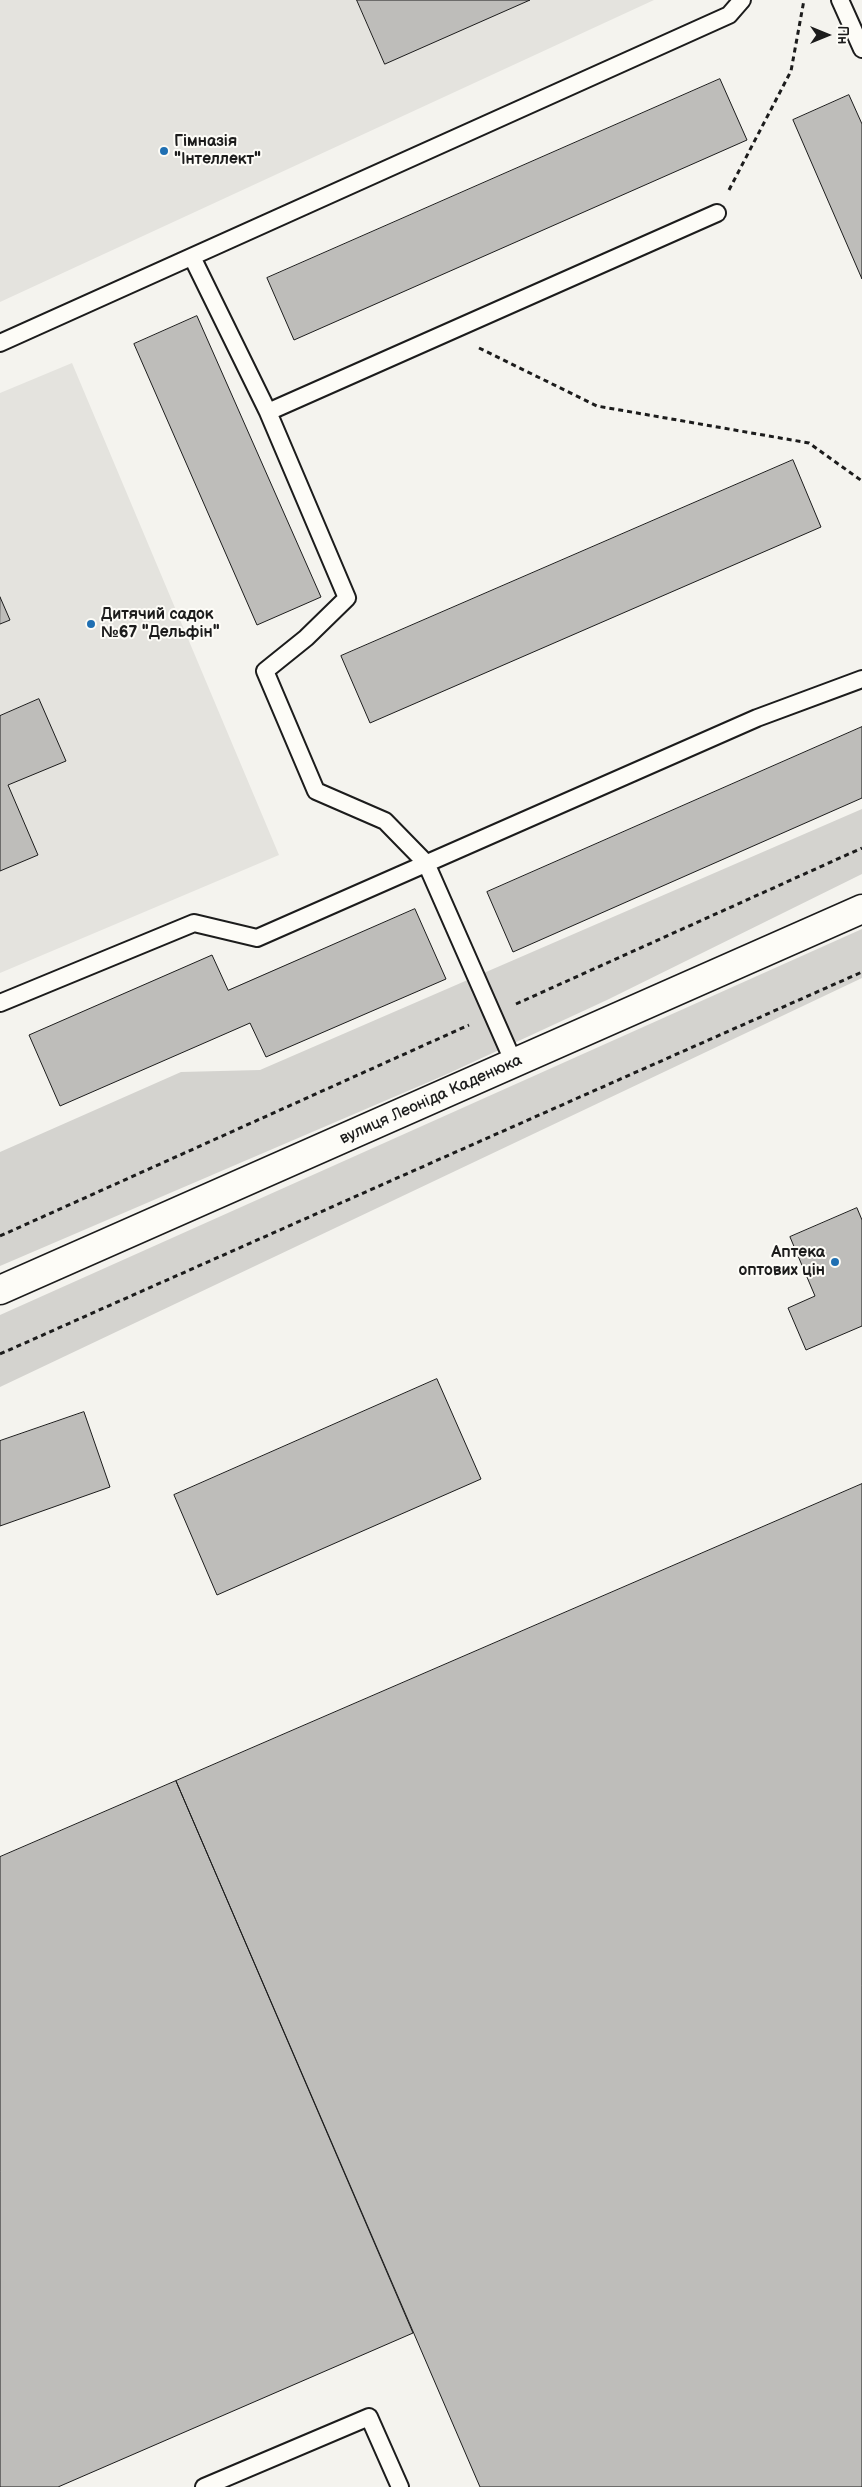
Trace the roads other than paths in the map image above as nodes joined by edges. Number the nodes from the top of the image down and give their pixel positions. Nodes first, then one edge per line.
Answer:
1 (742, 0) edge
2 (840, 0) edge
3 (862, 49) edge
4 (717, 213) road end
5 (192, 257) junction
6 (0, 343) edge
7 (268, 412) junction
8 (862, 679) edge
9 (426, 863) junction
10 (862, 909) edge
11 (0, 1003) edge
12 (514, 1063) junction
13 (0, 1290) edge
14 (204, 2487) edge
15 (400, 2487) edge

1 - 5 lane
2 - 3 lane
4 - 7 lane
5 - 6 lane
5 - 7 lane
7 - 9 lane
8 - 9 lane
9 - 11 lane
9 - 12 lane
10 - 12 street, вулиця Леоніда Каденюка
12 - 13 street, вулиця Леоніда Каденюка
14 - 15 lane

